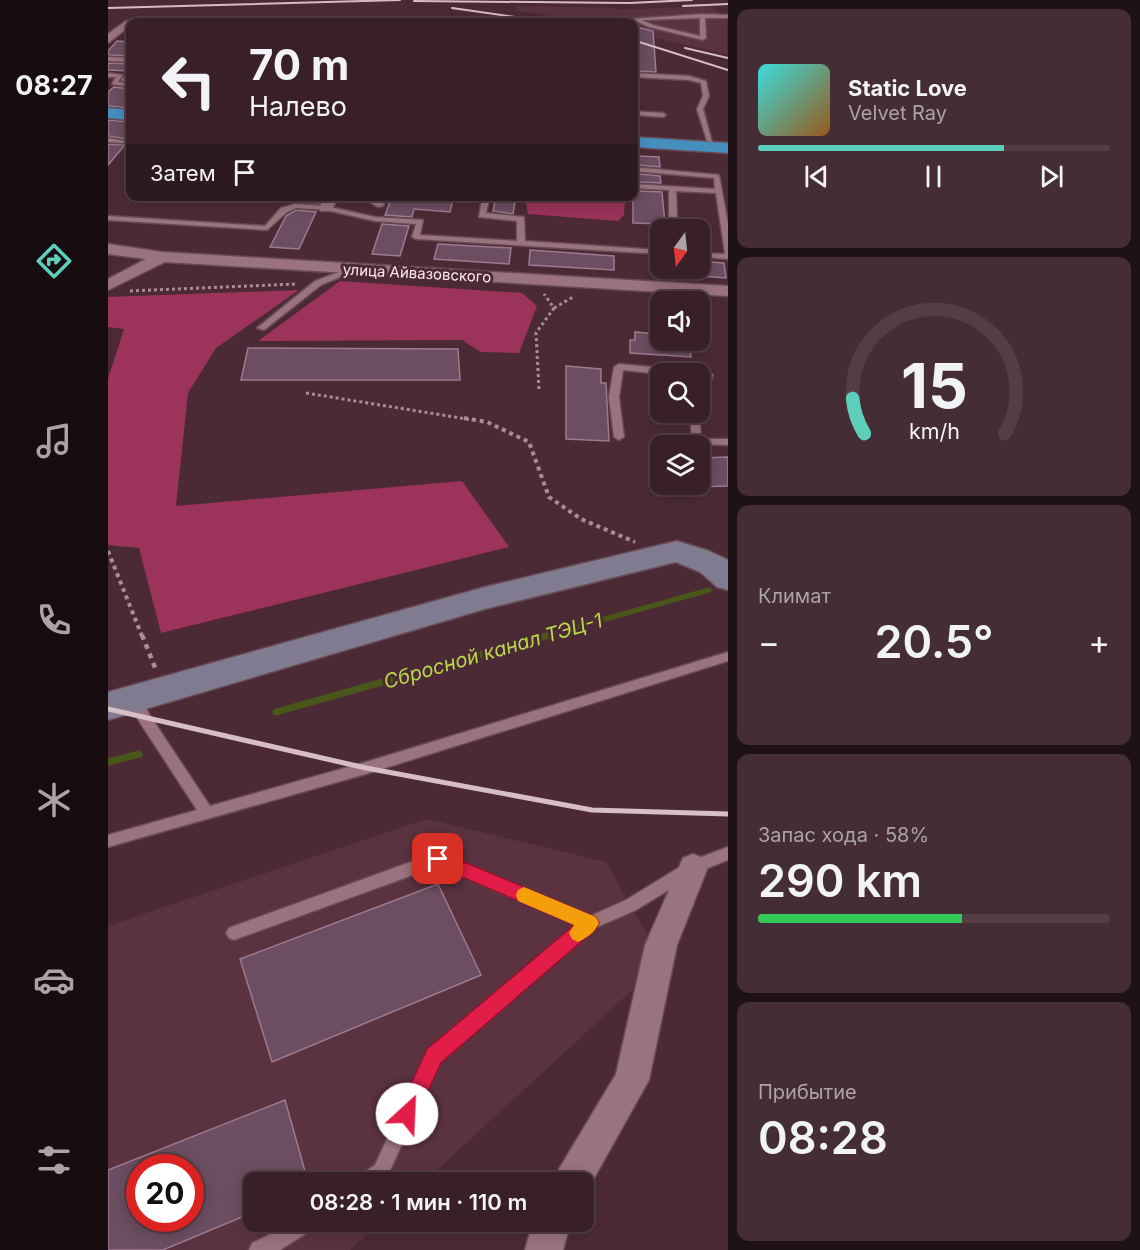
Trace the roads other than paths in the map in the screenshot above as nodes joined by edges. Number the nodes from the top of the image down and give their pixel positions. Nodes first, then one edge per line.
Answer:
1 (728, 15) edge
2 (702, 16) junction
3 (638, 19) edge
4 (638, 21) edge
5 (126, 24) dead end
6 (108, 40) edge
7 (108, 59) edge
8 (126, 60) edge
9 (108, 75) edge
10 (638, 75) edge
11 (126, 84) edge
12 (108, 108) edge
13 (126, 109) edge
14 (108, 113) edge
15 (638, 113) edge
16 (126, 115) edge
17 (663, 115) dead end
18 (638, 136) edge
19 (108, 140) edge
20 (123, 141) dead end
21 (719, 141) edge
22 (638, 142) edge
23 (728, 148) edge
24 (638, 169) edge
25 (638, 186) edge
26 (672, 188) junction
27 (719, 191) junction
28 (485, 201) edge
29 (329, 202) edge
30 (108, 218) edge
31 (673, 219) edge
32 (521, 243) junction
33 (108, 249) edge
34 (650, 251) edge
35 (710, 255) edge
36 (728, 255) edge
37 (162, 257) junction
38 (353, 270) junction
39 (114, 288) edge
40 (728, 291) edge
41 (261, 328) dead end
42 (650, 370) edge
43 (695, 423) edge
44 (619, 437) dead end
45 (728, 441) edge
46 (728, 579) edge
47 (728, 656) edge
48 (135, 698) edge
49 (207, 813) junction
50 (108, 841) edge
51 (728, 853) edge
52 (693, 867) junction
53 (590, 923) junction
54 (234, 933) dead end
55 (380, 1172) edge
56 (578, 1172) edge
57 (292, 1232) edge
58 (549, 1232) edge
59 (259, 1250) edge
60 (544, 1250) edge

1 - 2 lane
2 - 3 lane
2 - 4 lane
5 - 6 street
7 - 8 lane
9 - 11 lane
10 - 21 lane
12 - 13 highway
14 - 16 highway
15 - 17 lane
18 - 21 highway
19 - 20 lane
22 - 23 highway
24 - 27 lane
25 - 26 lane
26 - 27 lane
26 - 31 lane
27 - 36 lane
28 - 32 lane
29 - 30 lane
29 - 32 lane
32 - 34 lane
33 - 37 street, улица Айвазовского
35 - 36 lane
37 - 38 street, улица Айвазовского
37 - 39 street
38 - 40 street, улица Айвазовского
38 - 41 lane
42 - 44 lane
43 - 45 lane
46 - 48 main road
47 - 49 lane
48 - 49 lane
49 - 50 lane
51 - 52 lane
52 - 53 lane
52 - 56 street
53 - 54 lane
53 - 55 lane
57 - 59 lane
58 - 60 street

